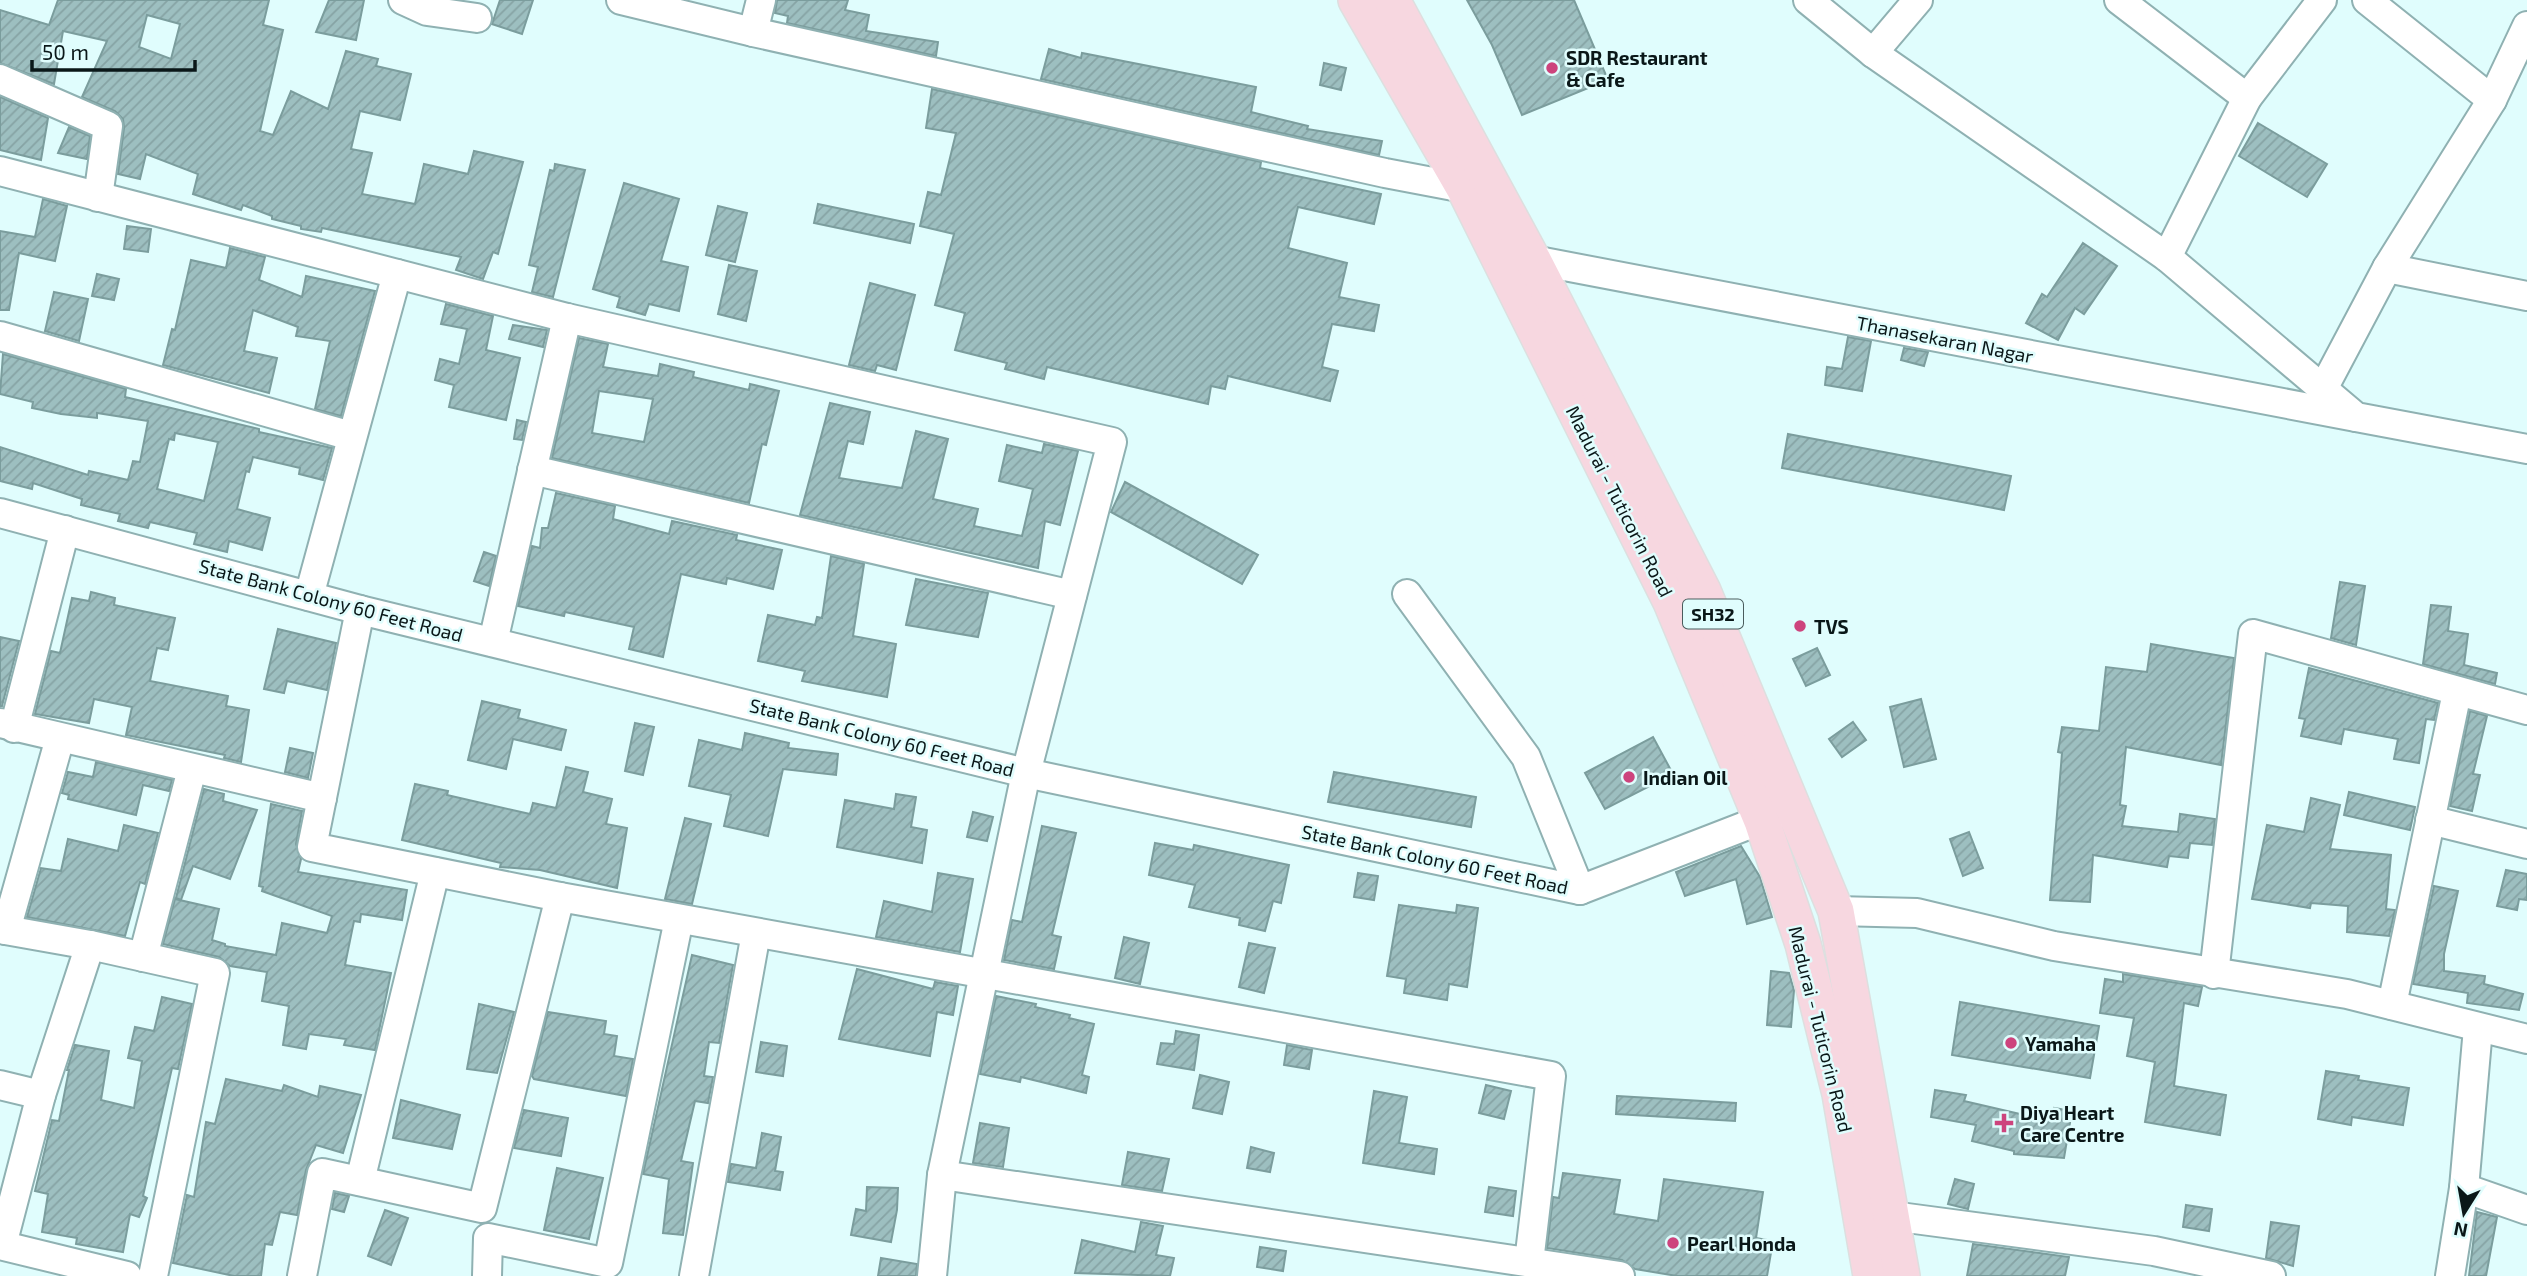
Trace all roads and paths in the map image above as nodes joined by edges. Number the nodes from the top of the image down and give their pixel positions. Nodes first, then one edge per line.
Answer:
1 (403, 0) edge
2 (621, 0) edge
3 (761, 0) edge
4 (1356, 0) edge
5 (1392, 0) edge
6 (1808, 0) edge
7 (1918, 0) edge
8 (2119, 0) edge
9 (2322, 0) edge
10 (2367, 0) edge
11 (477, 18) dead end
12 (2527, 26) edge
13 (753, 32) junction
14 (1873, 53) junction
15 (0, 79) edge
16 (2247, 98) junction
17 (2492, 100) junction
18 (0, 171) edge
19 (1464, 188) junction
20 (98, 197) junction
21 (2167, 257) junction
22 (1533, 260) junction
23 (2387, 268) junction
24 (397, 274) junction
25 (2527, 296) edge
26 (567, 318) junction
27 (0, 336) edge
28 (2324, 387) junction
29 (2356, 417) junction
30 (351, 436) junction
31 (2527, 449) edge
32 (532, 470) junction
33 (0, 513) edge
34 (65, 530) junction
35 (1408, 594) dead end
36 (1072, 595) junction
37 (309, 596) junction
38 (360, 610) junction
39 (493, 642) junction
40 (2457, 692) junction
41 (2527, 710) edge
42 (7, 726) edge
43 (60, 738) junction
44 (192, 769) junction
45 (1026, 773) junction
46 (322, 798) junction
47 (1778, 814) junction
48 (2430, 820) junction
49 (2527, 844) edge
50 (435, 872) junction
51 (1580, 890) junction
52 (560, 897) junction
53 (1836, 911) junction
54 (679, 919) junction
55 (3, 929) edge
56 (756, 933) junction
57 (90, 945) junction
58 (143, 957) junction
59 (986, 974) junction
60 (2214, 974) junction
61 (2392, 1005) junction
62 (2478, 1028) junction
63 (2527, 1039) edge
64 (0, 1085) edge
65 (41, 1095) junction
66 (942, 1175) junction
67 (360, 1181) junction
68 (2464, 1188) junction
69 (482, 1208) junction
70 (2527, 1210) edge
71 (1892, 1216) junction
72 (488, 1238) junction
73 (1, 1245) edge
74 (1529, 1262) junction
75 (127, 1276) edge
76 (153, 1276) edge
77 (302, 1276) edge
78 (487, 1276) edge
79 (694, 1276) edge
80 (932, 1276) edge
81 (1620, 1276) edge
82 (1871, 1276) edge
83 (1902, 1276) edge
84 (2271, 1276) edge
85 (2450, 1276) edge

1 - 11 street
2 - 13 street
3 - 13 street
4 - 19 main road, Madurai - Tuticorin Road / SH32
5 - 22 main road, Madurai - Tuticorin Road / SH32
6 - 14 street
7 - 14 street
8 - 16 street
9 - 16 street
10 - 17 street
12 - 17 street
13 - 19 street
14 - 21 street
15 - 20 street
16 - 21 street
17 - 23 street
18 - 20 street
19 - 47 main road, Madurai - Tuticorin Road / SH32
20 - 24 street
21 - 28 street
22 - 29 street, Thanasekaran Nagar
22 - 47 main road, Madurai - Tuticorin Road / SH32
23 - 25 street
23 - 28 street
24 - 26 street
24 - 30 street
26 - 32 street
26 - 36 street
27 - 30 street
28 - 29 street
29 - 31 street, Thanasekaran Nagar
30 - 37 street
32 - 36 street
32 - 39 street
33 - 34 street, State Bank Colony 60 Feet Road
34 - 37 street, State Bank Colony 60 Feet Road
34 - 42 street
35 - 51 street
36 - 45 street
37 - 38 street, State Bank Colony 60 Feet Road
38 - 39 street, State Bank Colony 60 Feet Road
38 - 46 street
39 - 45 street, State Bank Colony 60 Feet Road
40 - 41 street
40 - 48 street
40 - 60 street
42 - 43 street
43 - 44 street
43 - 55 street
44 - 46 street
44 - 58 street
45 - 51 street, State Bank Colony 60 Feet Road
45 - 59 street
46 - 50 street
47 - 51 street, State Bank Colony 60 Feet Road
47 - 53 main road, Madurai - Tuticorin Road / SH32
47 - 82 main road, Madurai - Tuticorin Road / SH32
48 - 49 street
48 - 61 street
50 - 52 street
50 - 67 street
52 - 54 street
52 - 69 street
53 - 60 street
53 - 71 main road, Madurai - Tuticorin Road / SH32
54 - 56 street
54 - 72 street
55 - 57 street
56 - 59 street
56 - 79 street
57 - 58 street
57 - 65 street
58 - 76 street
59 - 66 street
59 - 74 street
60 - 61 street
61 - 62 street
62 - 63 street
62 - 68 street
64 - 65 street
65 - 73 street
66 - 74 street
66 - 80 street
67 - 69 street
67 - 77 street
68 - 70 street
68 - 85 street
69 - 72 street
71 - 83 main road, Madurai - Tuticorin Road / SH32
71 - 84 street
72 - 78 street
73 - 75 street
74 - 81 street

